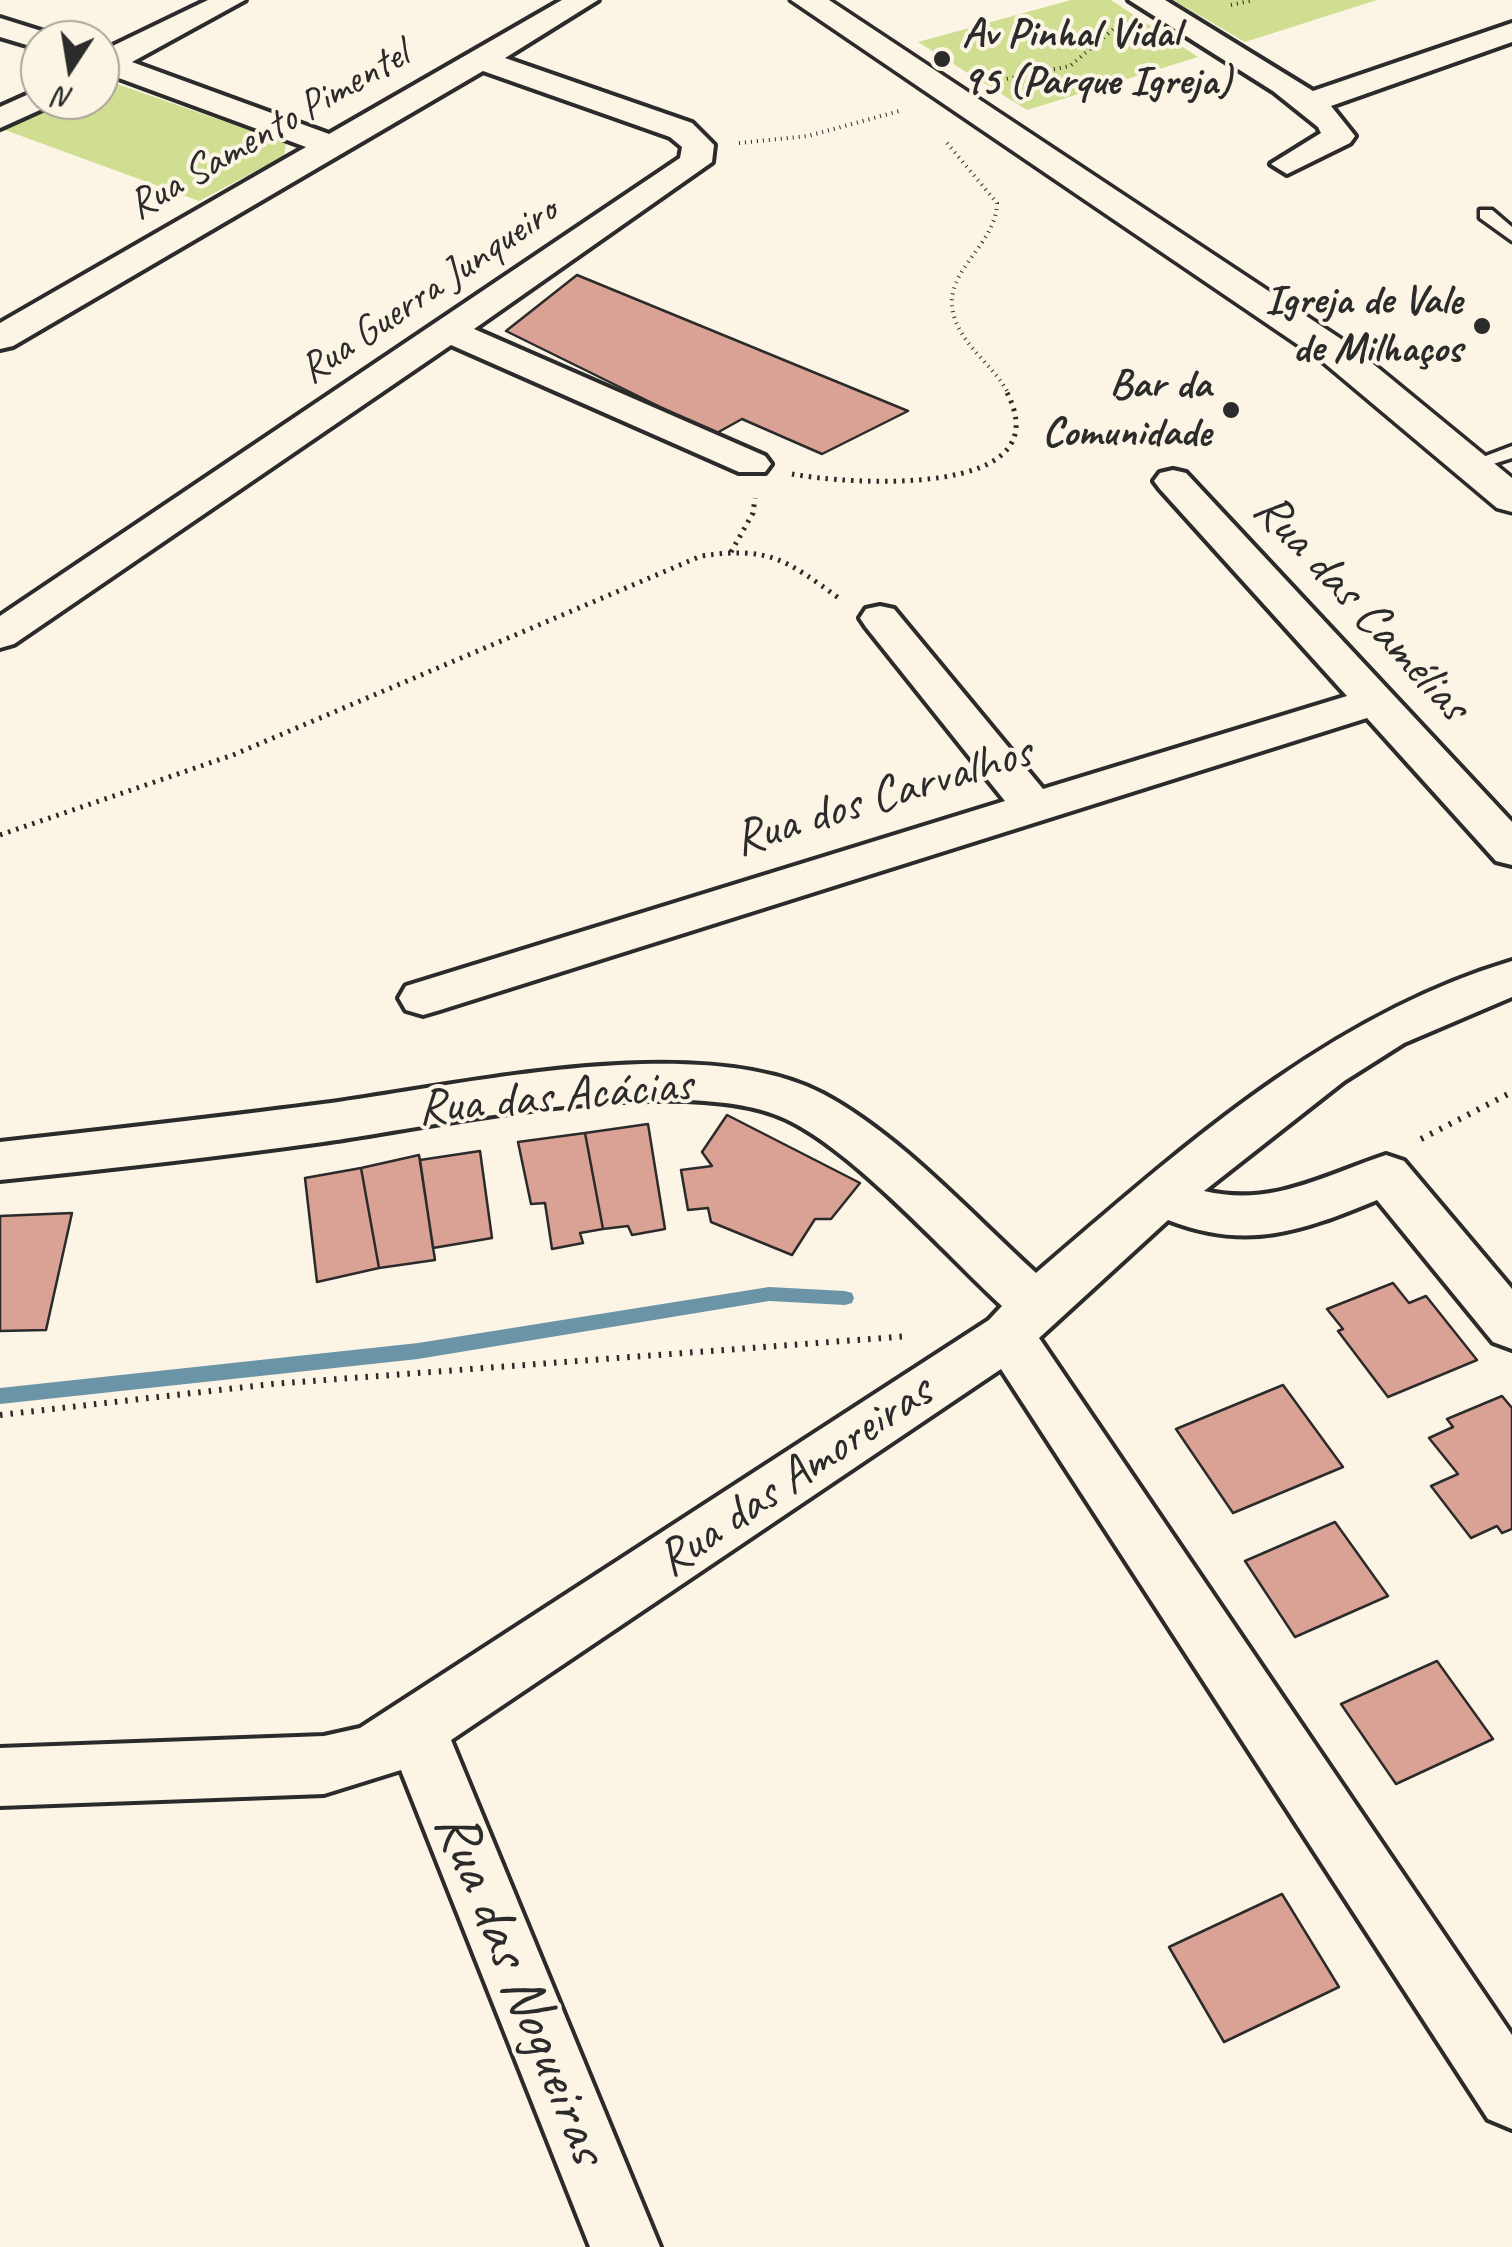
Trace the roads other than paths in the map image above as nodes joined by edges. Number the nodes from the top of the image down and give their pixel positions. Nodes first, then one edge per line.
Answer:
1 (230, 0) edge
2 (583, 0) edge
3 (807, 0) edge
4 (1156, 8) edge
5 (1512, 32) edge
6 (120, 55) edge
7 (479, 59) junction
8 (120, 70) edge
9 (1311, 102) junction
10 (329, 145) junction
11 (1287, 164) dead end
12 (1486, 214) dead end
13 (1512, 236) edge
14 (448, 332) junction
15 (0, 338) edge
16 (1512, 452) edge
17 (752, 464) road end
18 (1471, 464) junction
19 (1173, 481) dead end
20 (1512, 499) edge
21 (880, 618) road end
22 (0, 635) edge
23 (1376, 702) junction
24 (1034, 808) junction
25 (1512, 850) edge
26 (1512, 978) edge
27 (423, 998) dead end
28 (0, 1161) edge
29 (1161, 1196) junction
30 (1022, 1320) junction
31 (1512, 1327) edge
32 (416, 1728) junction
33 (0, 1777) edge
34 (1512, 2096) edge
35 (625, 2247) edge

1 - 6 street
2 - 7 street, Rua Samento Pimentel
3 - 18 street
4 - 9 street
5 - 9 street
7 - 10 street, Rua Samento Pimentel
7 - 14 street, Rua Guerra Junqueiro
8 - 10 street
9 - 11 street
10 - 15 street, Rua Samento Pimentel
12 - 13 lane
14 - 17 street
14 - 22 street, Rua Guerra Junqueiro
16 - 18 lane
18 - 20 street
19 - 23 street, Rua das Camélias
21 - 24 street
23 - 24 street, Rua dos Carvalhos
23 - 25 street, Rua das Camélias
24 - 27 street, Rua dos Carvalhos
26 - 29 street, Rua das Amoreiras
28 - 30 street, Rua das Acácias
29 - 30 street, Rua das Amoreiras
29 - 31 street
30 - 32 street, Rua das Amoreiras
30 - 34 street, Rua das Acácias
32 - 33 street, Rua das Amoreiras
32 - 35 street, Rua das Nogueiras

